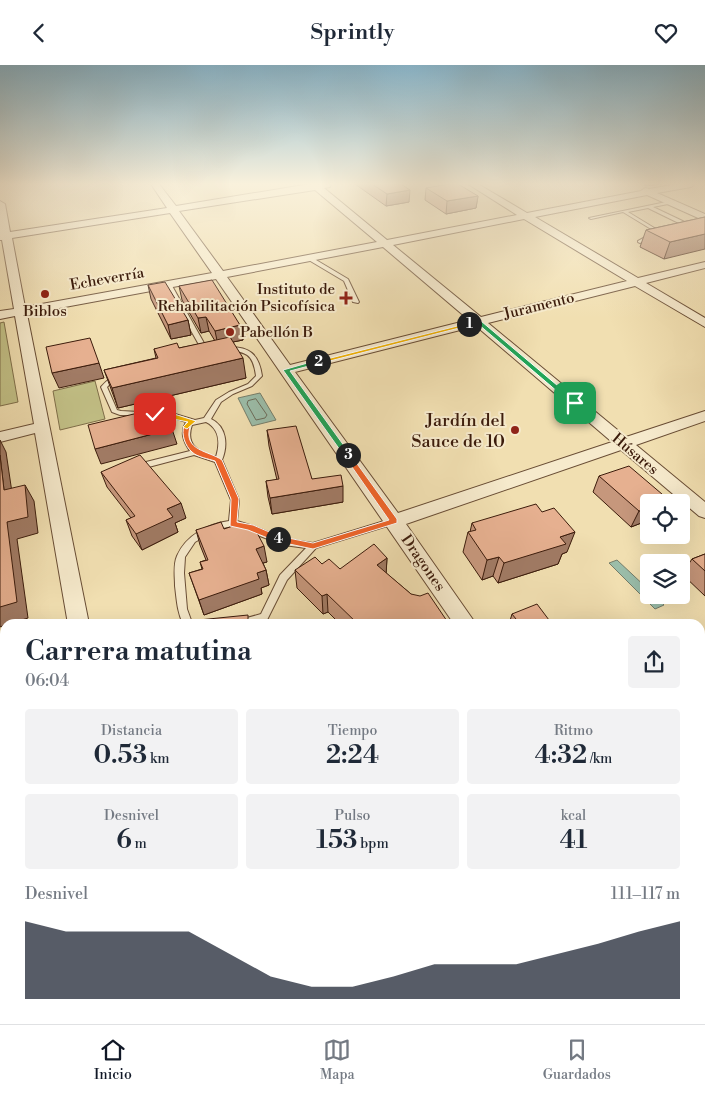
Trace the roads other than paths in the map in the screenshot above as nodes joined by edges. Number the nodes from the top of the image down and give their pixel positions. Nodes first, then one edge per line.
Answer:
1 (48, 229) edge
2 (186, 229) edge
3 (368, 229) edge
4 (457, 229) edge
5 (549, 229) edge
6 (654, 229) edge
7 (3, 236) edge
8 (640, 242) dead end
9 (385, 243) junction
10 (309, 258) junction
11 (705, 265) edge
12 (219, 275) junction
13 (636, 282) junction
14 (168, 284) junction
15 (356, 302) dead end
16 (20, 311) junction
17 (0, 315) edge
18 (479, 322) junction
19 (705, 323) edge
20 (206, 352) junction
21 (198, 354) edge
22 (286, 370) junction
23 (127, 373) edge
24 (705, 416) edge
25 (206, 419) junction
26 (192, 421) junction
27 (42, 427) junction
28 (0, 437) edge
29 (623, 444) junction
30 (195, 452) junction
31 (218, 460) junction
32 (141, 466) edge
33 (705, 513) edge
34 (394, 521) junction
35 (233, 523) junction
36 (313, 546) junction
37 (78, 619) edge
38 (187, 619) edge
39 (269, 619) edge
40 (463, 619) edge

1 - 7 street
2 - 12 street, Dragones
3 - 9 street, Húsares
4 - 9 street, Echeverría
5 - 13 street
6 - 8 lane
7 - 16 street
9 - 10 street, Echeverría
9 - 18 street, Húsares
10 - 12 street, Echeverría
10 - 15 lane
11 - 13 street, Juramento
12 - 14 street, Echeverría
12 - 22 street, Dragones
13 - 18 street, Juramento
13 - 19 street
14 - 16 street, Echeverría
14 - 20 lane
16 - 17 street, Echeverría
16 - 27 street
18 - 22 street, Juramento
18 - 29 street, Húsares
20 - 21 lane
20 - 25 lane
22 - 34 street, Dragones
23 - 26 lane
24 - 29 street
25 - 26 lane
25 - 31 lane
26 - 30 lane
27 - 28 street
27 - 37 street
29 - 33 street, Húsares
29 - 34 street
30 - 31 lane
30 - 32 lane
31 - 35 lane
34 - 36 lane
34 - 40 street, Dragones
35 - 36 lane
35 - 38 lane
36 - 39 lane

